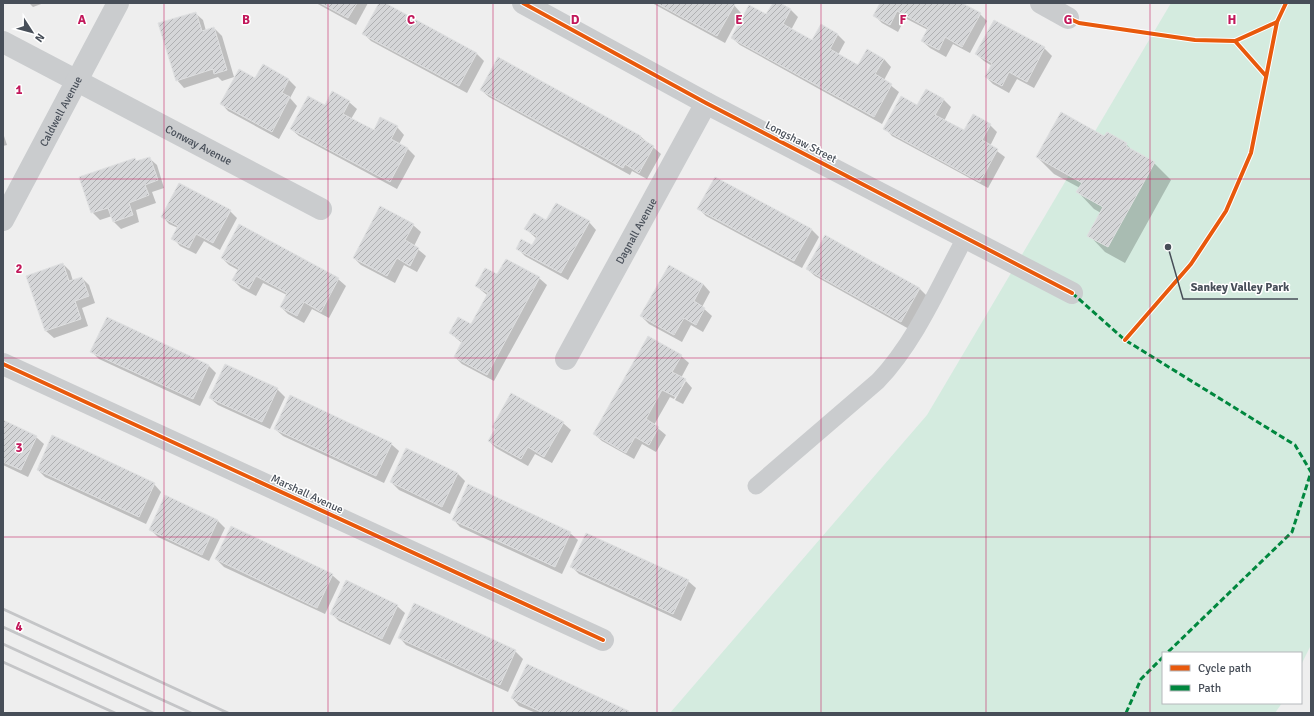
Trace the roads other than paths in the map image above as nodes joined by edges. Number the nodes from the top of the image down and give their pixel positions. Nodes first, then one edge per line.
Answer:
1 (118, 3) edge
2 (523, 3) edge
3 (1041, 3) edge
4 (1068, 18) dead end
5 (3, 42) edge
6 (76, 81) junction
7 (706, 103) junction
8 (321, 209) dead end
9 (3, 220) edge
10 (965, 238) junction
11 (1072, 293) dead end
12 (566, 359) dead end
13 (3, 364) edge
14 (756, 486) dead end
15 (603, 640) dead end

1 - 6 street, Caldwell Avenue
2 - 7 street, Longshaw Street
3 - 4 street
5 - 6 street, Conway Avenue
6 - 8 street, Conway Avenue
6 - 9 street, Caldwell Avenue
7 - 10 street, Longshaw Street
7 - 12 street, Dagnall Avenue
10 - 11 street, Longshaw Street
10 - 14 lane
13 - 15 street, Marshall Avenue

